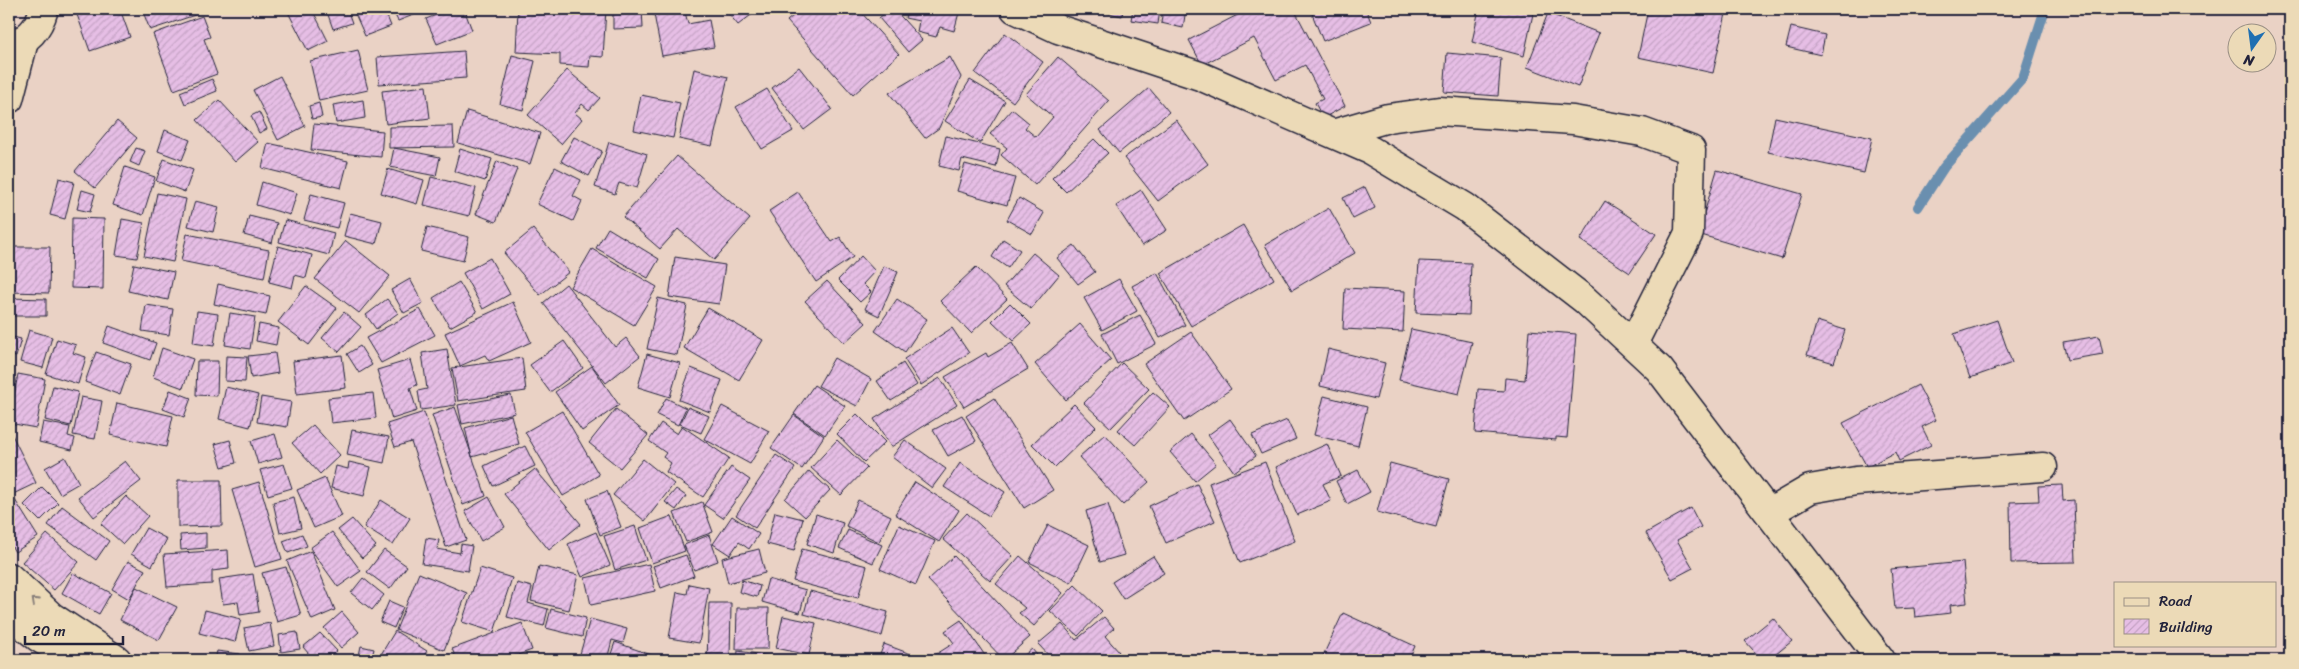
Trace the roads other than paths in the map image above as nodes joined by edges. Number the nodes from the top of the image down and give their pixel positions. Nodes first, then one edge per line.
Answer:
1 (44, 9) edge
2 (1015, 9) edge
3 (16, 44) edge
4 (9, 99) edge
5 (1333, 134) junction
6 (1633, 344) junction
7 (2043, 467) dead end
8 (1769, 513) junction
9 (9, 576) edge
10 (9, 614) edge
11 (75, 660) edge
12 (117, 660) edge
13 (1881, 660) edge

1 - 3 street
2 - 5 street
3 - 4 street
5 - 6 street
5 - 6 street
6 - 8 street
7 - 8 street
8 - 13 street
12 -> 9 street
10 - 11 street

